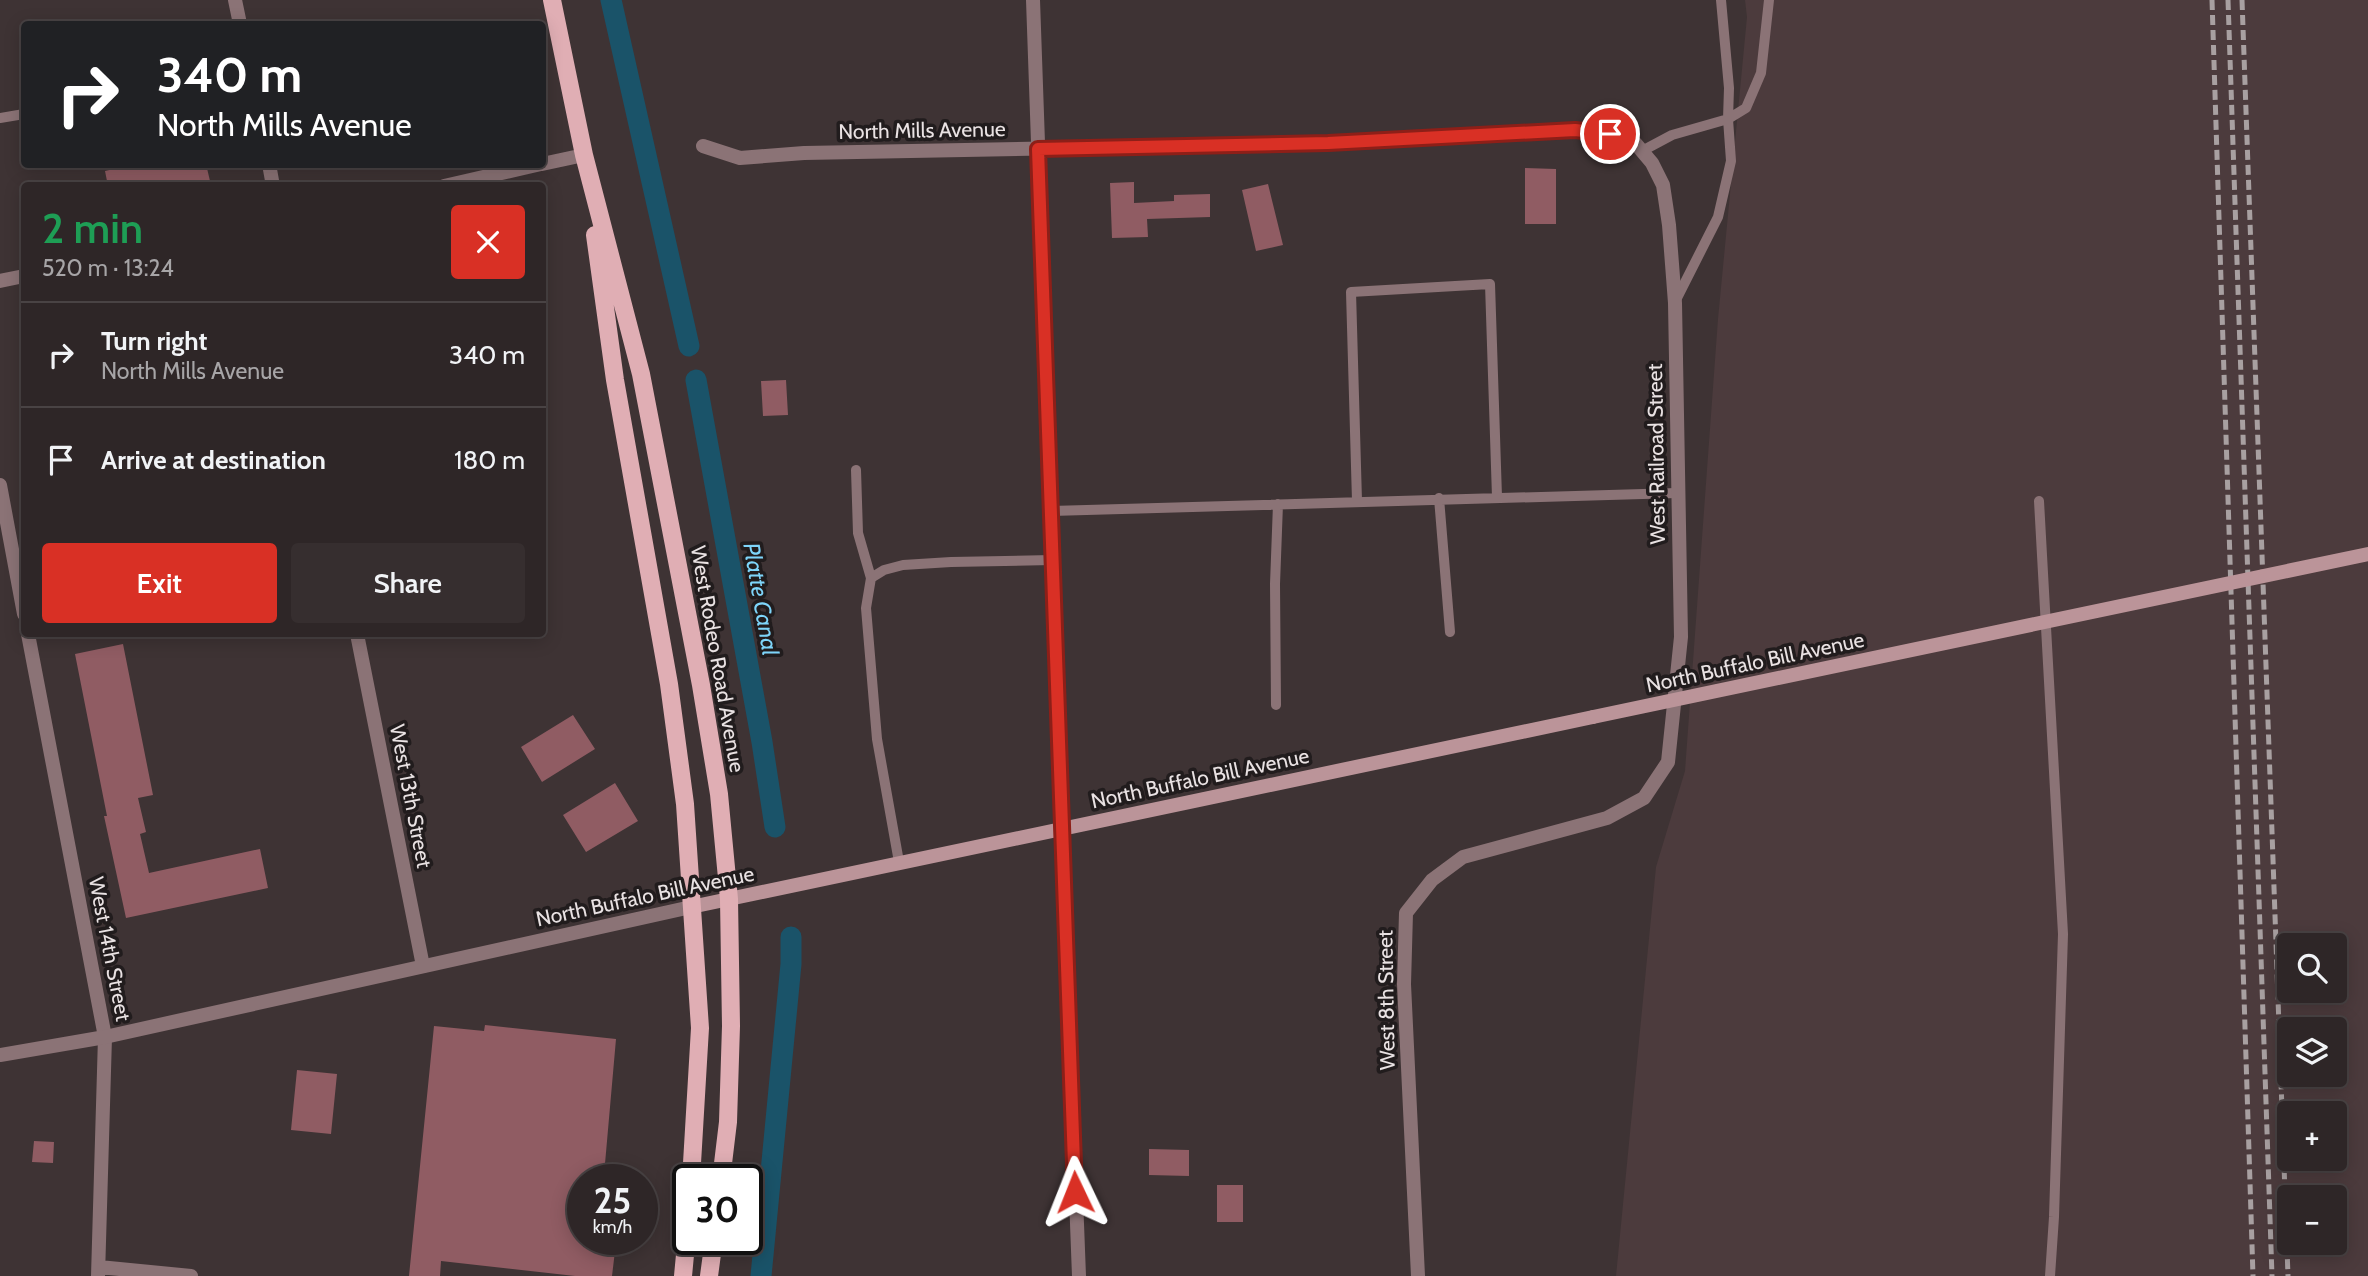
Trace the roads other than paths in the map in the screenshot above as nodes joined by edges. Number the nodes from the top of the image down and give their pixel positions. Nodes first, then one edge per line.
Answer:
1 (234, 0) edge
2 (552, 0) edge
3 (1033, 0) edge
4 (1721, 0) edge
5 (1769, 0) edge
6 (239, 21) edge
7 (21, 114) edge
8 (0, 118) edge
9 (1728, 120) junction
10 (703, 146) dead end
11 (1038, 149) junction
12 (1643, 151) junction
13 (584, 155) junction
14 (546, 163) edge
15 (524, 168) edge
16 (462, 182) edge
17 (21, 277) edge
18 (0, 281) edge
19 (1675, 303) junction
20 (856, 470) dead end
21 (0, 485) edge
22 (1678, 493) junction
23 (1497, 497) junction
24 (1439, 498) junction
25 (1357, 501) junction
26 (2039, 501) dead end
27 (1278, 504) junction
28 (1051, 511) junction
29 (2368, 554) edge
30 (1052, 560) junction
31 (872, 578) junction
32 (21, 598) edge
33 (1450, 632) dead end
34 (29, 637) edge
35 (358, 637) edge
36 (1276, 705) dead end
37 (1668, 762) joint
38 (1062, 828) junction
39 (900, 862) junction
40 (729, 899) junction
41 (691, 907) junction
42 (423, 966) junction
43 (105, 1037) junction
44 (0, 1055) edge
45 (692, 1164) edge
46 (723, 1164) edge
47 (685, 1255) edge
48 (712, 1255) edge
49 (98, 1271) edge
50 (191, 1276) edge
51 (683, 1276) edge
52 (709, 1276) edge
53 (1079, 1276) edge
54 (1418, 1276) edge
55 (2050, 1276) edge

1 - 6 street
2 - 13 main road, West Rodeo Road Avenue
3 - 11 street
4 - 9 lane
5 - 9 lane
7 - 8 lane
9 - 12 lane
9 - 19 lane
10 - 11 street, North Mills Avenue
11 - 12 street, North Mills Avenue
11 - 28 street
12 - 19 street, West Railroad Street
13 - 14 street
13 - 40 main road, West Rodeo Road Avenue
13 - 41 main road, West Rodeo Road Avenue
15 - 16 street
17 - 18 street
19 - 22 street, West Railroad Street
20 - 31 lane
21 - 32 street
22 - 23 lane
22 - 37 street, West Railroad Street
23 - 24 lane
23 - 25 lane
24 - 25 lane
24 - 33 lane
25 - 27 lane
26 - 55 lane
27 - 28 lane
27 - 36 lane
28 - 30 street
29 - 38 main road, North Buffalo Bill Avenue, bridge
30 - 31 lane
30 - 38 street
31 - 39 lane
34 - 43 street, West 14th Street
35 - 42 street, West 13th Street
37 - 54 street, West 8th Street
38 - 39 main road, North Buffalo Bill Avenue
38 - 53 street
39 - 40 main road, North Buffalo Bill Avenue
40 - 41 main road, North Buffalo Bill Avenue
40 - 46 main road, West Rodeo Road Avenue
41 - 42 street, North Buffalo Bill Avenue
41 - 45 main road, West Rodeo Road Avenue
42 - 43 street, North Buffalo Bill Avenue
43 - 44 street, North Buffalo Bill Avenue
43 - 49 street, West 14th Street
47 - 51 main road
48 - 52 main road
49 - 50 street

